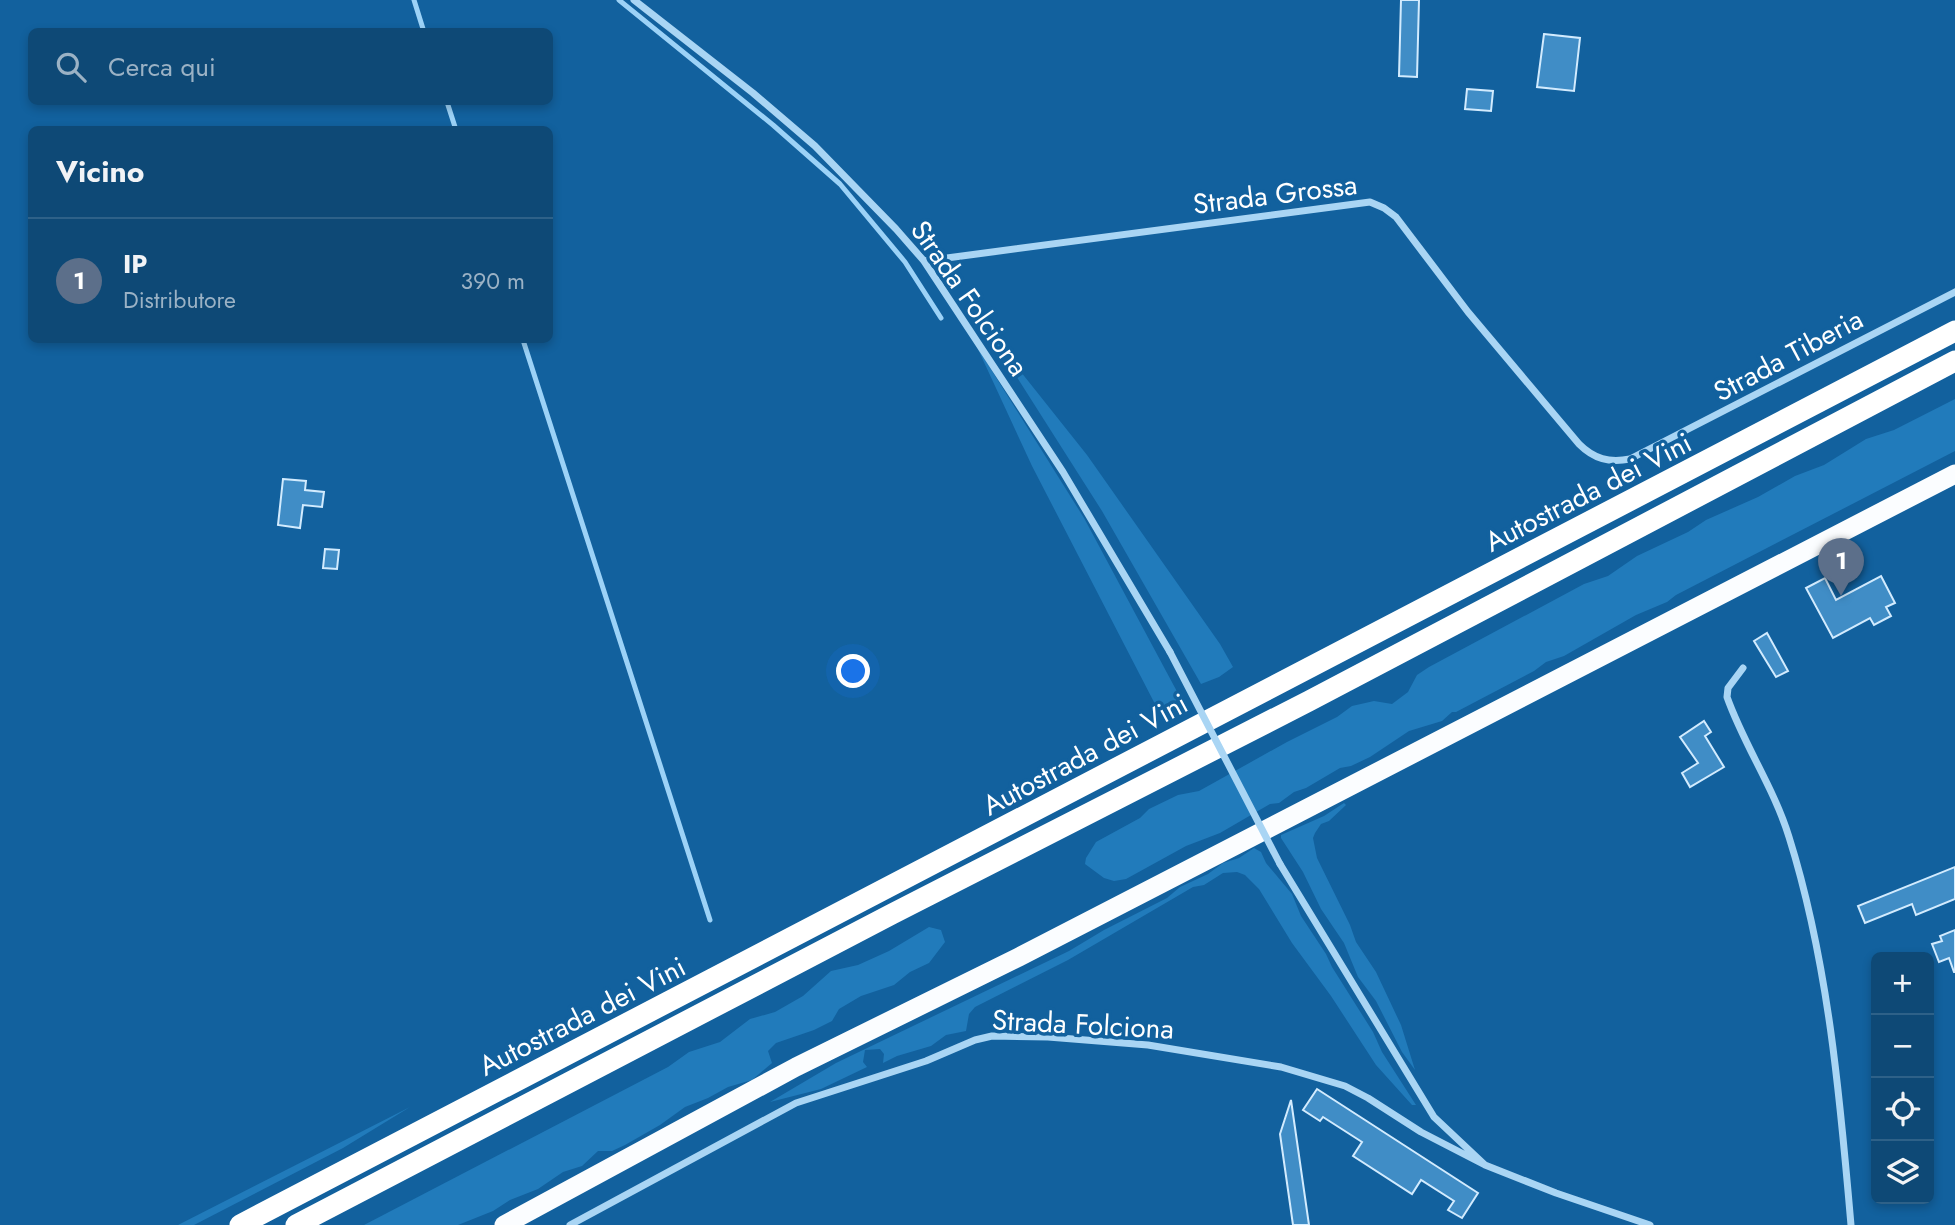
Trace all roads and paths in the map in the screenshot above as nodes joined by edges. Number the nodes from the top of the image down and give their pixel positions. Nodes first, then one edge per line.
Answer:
1 (634, 0) edge
2 (924, 261) junction
3 (1955, 292) edge
4 (1955, 331) edge
5 (1955, 361) edge
6 (1599, 459) joint
7 (1955, 474) edge
8 (1743, 668) dead end
9 (1485, 1165) junction
10 (240, 1225) edge
11 (296, 1225) edge
12 (504, 1225) edge
13 (570, 1225) edge
14 (1650, 1225) edge
15 (1851, 1225) edge

1 - 2 street, Strada Folciona
2 - 6 street, Strada Grossa
2 - 9 street, Strada Folciona, bridge
3 - 6 street, Strada Tiberia
4 - 10 highway, Autostrada dei Vini
5 - 11 highway, Autostrada dei Vini
7 - 12 highway
8 - 15 street
9 - 13 street, Strada Folciona
9 - 14 street, Strada Folciona

